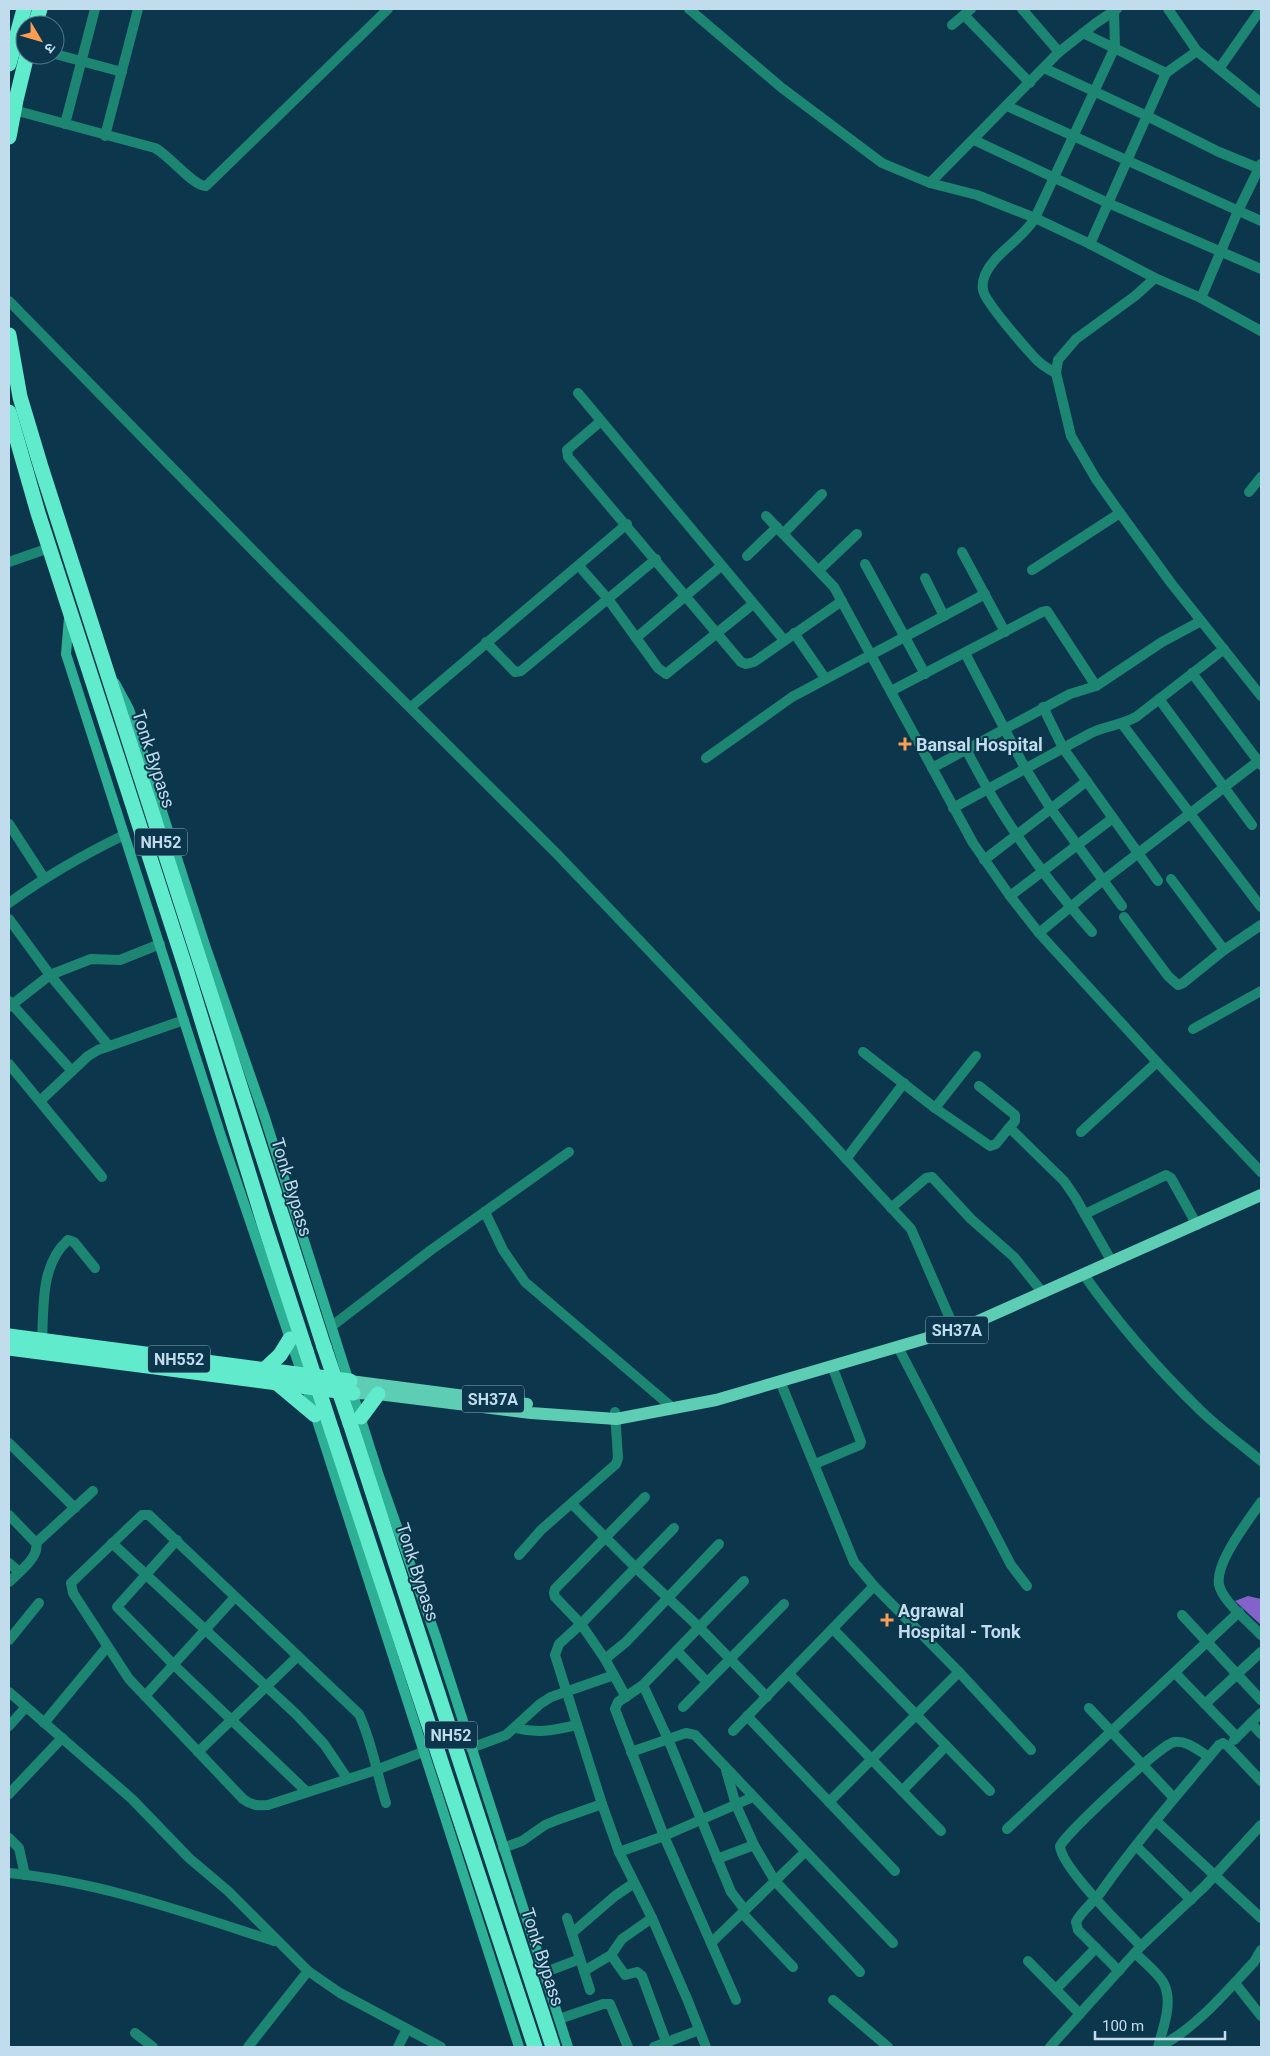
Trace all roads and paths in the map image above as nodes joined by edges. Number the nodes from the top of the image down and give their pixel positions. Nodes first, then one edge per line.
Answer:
1 (24, 9) edge
2 (95, 9) edge
3 (138, 9) edge
4 (388, 9) edge
5 (689, 9) edge
6 (1038, 9) edge
7 (1168, 9) edge
8 (1261, 9) edge
9 (1116, 10) edge
10 (968, 12) edge
11 (1025, 12) edge
12 (952, 26) dead end
13 (1083, 33) junction
14 (1115, 47) junction
15 (1197, 51) junction
16 (1059, 52) junction
17 (65, 57) edge
18 (82, 61) junction
19 (9, 64) edge
20 (25, 65) edge
21 (1044, 68) junction
22 (1219, 69) junction
23 (122, 72) junction
24 (1166, 73) junction
25 (1030, 83) junction
26 (1261, 88) edge
27 (1095, 91) junction
28 (1258, 100) edge
29 (1007, 106) junction
30 (14, 110) junction
31 (1147, 116) junction
32 (64, 124) junction
33 (9, 136) edge
34 (105, 136) junction
35 (1074, 136) junction
36 (974, 140) junction
37 (1127, 161) junction
38 (1260, 166) edge
39 (1054, 178) junction
40 (930, 183) junction
41 (1108, 203) junction
42 (1238, 211) junction
43 (1035, 218) junction
44 (1261, 221) edge
45 (1090, 244) junction
46 (1220, 253) junction
47 (1261, 270) edge
48 (1155, 278) junction
49 (1201, 298) junction
50 (9, 301) edge
51 (1261, 331) edge
52 (9, 335) edge
53 (1056, 373) junction
54 (578, 393) dead end
55 (9, 412) edge
56 (601, 421) junction
57 (1261, 477) edge
58 (1249, 492) dead end
59 (822, 494) dead end
60 (1120, 513) junction
61 (766, 516) dead end
62 (627, 524) junction
63 (780, 531) junction
64 (857, 534) dead end
65 (49, 548) junction
66 (962, 552) dead end
67 (747, 556) dead end
68 (656, 559) junction
69 (9, 562) edge
70 (865, 564) dead end
71 (579, 566) junction
72 (721, 566) junction
73 (819, 570) junction
74 (1032, 570) dead end
75 (925, 578) dead end
76 (985, 594) junction
77 (686, 597) junction
78 (608, 599) junction
79 (842, 601) junction
80 (753, 604) junction
81 (70, 612) junction
82 (944, 616) junction
83 (1201, 621) junction
84 (1005, 632) junction
85 (716, 633) junction
86 (794, 633) junction
87 (904, 637) junction
88 (636, 638) junction
89 (784, 640) junction
90 (486, 642) junction
91 (1224, 650) junction
92 (871, 654) junction
93 (965, 654) junction
94 (106, 672) junction
95 (1192, 673) junction
96 (925, 674) junction
97 (825, 678) junction
98 (1096, 686) junction
99 (891, 691) junction
100 (1261, 696) edge
101 (1159, 699) junction
102 (411, 707) junction
103 (1043, 707) junction
104 (1122, 724) junction
105 (1004, 728) junction
106 (1063, 748) junction
107 (966, 749) junction
108 (706, 758) dead end
109 (1260, 762) edge
110 (932, 768) junction
111 (1026, 768) junction
112 (1087, 781) junction
113 (1224, 788) junction
114 (986, 790) junction
115 (953, 808) junction
116 (1051, 809) junction
117 (1189, 814) junction
118 (1113, 818) junction
119 (9, 824) edge
120 (1252, 825) dead end
121 (12, 834) edge
122 (124, 835) junction
123 (1017, 835) junction
124 (1076, 846) junction
125 (1138, 854) junction
126 (984, 860) junction
127 (1043, 871) junction
128 (44, 878) junction
129 (1171, 879) dead end
130 (1102, 881) junction
131 (1158, 881) dead end
132 (1010, 896) junction
133 (9, 902) edge
134 (1261, 907) edge
135 (1070, 908) junction
136 (9, 919) edge
137 (1261, 925) edge
138 (1092, 932) dead end
139 (1040, 933) junction
140 (160, 944) junction
141 (1224, 950) junction
142 (50, 975) junction
143 (1261, 992) edge
144 (10, 1004) edge
145 (184, 1020) junction
146 (1193, 1029) dead end
147 (108, 1045) junction
148 (863, 1052) dead end
149 (976, 1056) dead end
150 (1157, 1062) junction
151 (9, 1064) edge
152 (72, 1071) junction
153 (904, 1083) junction
154 (979, 1086) dead end
155 (40, 1101) junction
156 (935, 1108) junction
157 (1008, 1129) junction
158 (1081, 1132) dead end
159 (569, 1152) dead end
160 (846, 1159) junction
161 (1261, 1172) edge
162 (102, 1176) dead end
163 (1261, 1195) edge
164 (891, 1208) junction
165 (485, 1212) junction
166 (1085, 1214) junction
167 (1197, 1225) junction
168 (1112, 1262) junction
169 (95, 1268) dead end
170 (1084, 1275) junction
171 (1043, 1293) junction
172 (332, 1326) junction
173 (955, 1330) junction
174 (9, 1336) edge
175 (290, 1339) junction
176 (42, 1341) junction
177 (898, 1347) junction
178 (9, 1348) edge
179 (832, 1366) junction
180 (265, 1369) junction
181 (304, 1380) junction
182 (780, 1381) junction
183 (276, 1383) junction
184 (351, 1387) junction
185 (378, 1394) junction
186 (674, 1409) junction
187 (315, 1415) junction
188 (615, 1416) junction
189 (356, 1420) junction
190 (9, 1443) edge
191 (1261, 1461) edge
192 (815, 1464) junction
193 (93, 1491) dead end
194 (644, 1497) dead end
195 (1261, 1502) edge
196 (572, 1504) junction
197 (75, 1508) junction
198 (9, 1514) edge
199 (674, 1528) dead end
200 (606, 1538) junction
201 (176, 1540) junction
202 (36, 1543) junction
203 (112, 1544) junction
204 (719, 1544) dead end
205 (519, 1555) dead end
206 (9, 1563) edge
207 (636, 1568) junction
208 (19, 1572) junction
209 (146, 1574) junction
210 (744, 1581) dead end
211 (9, 1582) edge
212 (874, 1586) junction
213 (1027, 1586) dead end
214 (235, 1597) junction
215 (668, 1598) junction
216 (39, 1603) dead end
217 (784, 1604) dead end
218 (1239, 1612) junction
219 (1182, 1615) dead end
220 (581, 1624) junction
221 (700, 1628) junction
222 (833, 1629) junction
223 (206, 1630) junction
224 (1261, 1635) edge
225 (9, 1640) edge
226 (1208, 1642) junction
227 (107, 1646) junction
228 (677, 1651) junction
229 (1261, 1652) edge
230 (298, 1656) junction
231 (730, 1658) junction
232 (605, 1659) junction
233 (174, 1665) junction
234 (959, 1672) junction
235 (1175, 1673) junction
236 (789, 1674) junction
237 (1238, 1674) junction
238 (614, 1675) junction
239 (707, 1682) junction
240 (643, 1685) junction
241 (268, 1686) junction
242 (565, 1690) junction
243 (9, 1692) edge
244 (145, 1696) junction
245 (626, 1697) junction
246 (767, 1697) junction
247 (1261, 1700) edge
248 (1205, 1704) junction
249 (26, 1707) junction
250 (683, 1707) dead end
251 (1089, 1708) dead end
252 (1261, 1713) edge
253 (916, 1714) junction
254 (747, 1716) junction
255 (233, 1720) junction
256 (44, 1723) junction
257 (1250, 1723) junction
258 (577, 1725) junction
259 (9, 1726) edge
260 (516, 1728) junction
261 (733, 1731) dead end
262 (1113, 1732) junction
263 (1261, 1734) edge
264 (1237, 1737) junction
265 (62, 1738) junction
266 (668, 1739) junction
267 (946, 1746) junction
268 (1228, 1746) junction
269 (471, 1748) junction
270 (1031, 1750) dead end
271 (198, 1752) junction
272 (423, 1752) junction
273 (631, 1752) junction
274 (1209, 1757) junction
275 (871, 1759) junction
276 (1143, 1764) junction
277 (726, 1769) junction
278 (376, 1770) junction
279 (347, 1778) junction
280 (1261, 1780) edge
281 (902, 1791) junction
282 (990, 1791) dead end
283 (307, 1792) junction
284 (9, 1794) edge
285 (753, 1797) junction
286 (1174, 1798) junction
287 (829, 1802) junction
288 (386, 1803) dead end
289 (602, 1804) junction
290 (736, 1804) junction
291 (700, 1820) junction
292 (1156, 1821) junction
293 (1261, 1825) edge
294 (1008, 1829) dead end
295 (941, 1831) dead end
296 (664, 1836) junction
297 (9, 1838) edge
298 (754, 1845) junction
299 (1136, 1846) junction
300 (503, 1848) junction
301 (619, 1852) junction
302 (805, 1852) junction
303 (717, 1859) junction
304 (895, 1871) dead end
305 (9, 1873) edge
306 (25, 1875) junction
307 (1216, 1875) junction
308 (775, 1882) junction
309 (634, 1883) junction
310 (1096, 1899) junction
311 (1191, 1900) junction
312 (744, 1912) junction
313 (567, 1918) dead end
314 (652, 1918) junction
315 (1261, 1918) edge
316 (572, 1933) junction
317 (278, 1942) junction
318 (711, 1943) junction
319 (893, 1943) dead end
320 (1096, 1948) junction
321 (1138, 1950) junction
322 (1261, 1950) edge
323 (611, 1955) junction
324 (580, 1960) junction
325 (1028, 1961) dead end
326 (793, 1967) dead end
327 (308, 1971) junction
328 (584, 1971) junction
329 (1119, 1971) junction
330 (860, 1972) dead end
331 (543, 1973) junction
332 (1235, 1983) junction
333 (1056, 1989) junction
334 (590, 1990) dead end
335 (736, 2000) dead end
336 (833, 2000) dead end
337 (1080, 2014) junction
338 (1261, 2016) edge
339 (559, 2019) junction
340 (407, 2029) junction
341 (699, 2030) junction
342 (135, 2033) dead end
343 (667, 2045) edge
344 (1054, 2045) edge
345 (153, 2047) edge
346 (248, 2047) edge
347 (398, 2047) edge
348 (442, 2047) edge
349 (519, 2047) edge
350 (535, 2047) edge
351 (553, 2047) edge
352 (568, 2047) edge
353 (628, 2047) edge
354 (654, 2047) edge
355 (706, 2047) edge
356 (888, 2047) edge
357 (1159, 2047) edge

1 - 19 highway
2 - 18 street
3 - 23 street
4 - 34 street
5 - 40 street
6 - 11 street
7 - 15 street
8 - 22 street
9 - 13 street
9 - 14 street
10 - 12 street
10 - 25 street
11 - 16 street
13 - 14 street
13 - 16 street
14 - 24 street
14 - 27 street
15 - 22 street
15 - 24 street
16 - 21 street
17 - 18 street
18 - 23 street
18 - 32 street
20 - 30 highway
21 - 25 street
21 - 27 street
22 - 28 street
23 - 34 street
24 - 31 street
25 - 29 street
26 - 28 street
27 - 31 street
27 - 35 street
29 - 35 street
29 - 36 street
30 - 32 street
30 - 33 highway
31 - 37 street
31 - 38 street
32 - 34 street
35 - 37 street
35 - 39 street
36 - 39 street
36 - 40 street
37 - 41 street
37 - 42 street
38 - 42 street
39 - 41 street
39 - 43 street
40 - 43 street
41 - 45 street
41 - 46 street
42 - 44 street
42 - 46 street
43 - 45 street
43 - 53 street
45 - 48 street
46 - 47 street
46 - 49 street
48 - 49 street
48 - 53 street
49 - 51 street
50 - 102 street
52 - 94 highway, Tonk Bypass / NH52
53 - 60 street
54 - 56 street
55 - 65 highway, NH52
56 - 62 street
56 - 72 street
57 - 58 street
59 - 63 street
60 - 74 street
60 - 83 street
61 - 63 street
62 - 68 street
62 - 71 street
63 - 67 street
63 - 73 street
64 - 73 street
65 - 69 street
65 - 81 highway, NH52
66 - 76 street
68 - 77 street
68 - 78 street
70 - 87 street
71 - 78 street
71 - 90 street
72 - 77 street
72 - 80 street
73 - 79 street
75 - 82 street
76 - 82 street
76 - 84 street
77 - 85 street
77 - 88 street
78 - 88 street
78 - 90 street
79 - 86 street
79 - 92 street
80 - 85 street
80 - 89 street
81 - 122 street
81 - 350 highway, NH52, bridge
82 - 87 street
83 - 91 street
83 - 98 street
84 - 93 street
84 - 98 street
85 - 88 street
85 - 89 street
86 - 89 street
86 - 97 street
87 - 92 street
87 - 96 street
90 - 102 street
91 - 95 street
91 - 100 street
92 - 97 street
92 - 99 street
93 - 96 street
93 - 105 street
94 - 172 street
94 - 189 highway, Tonk Bypass / NH52, bridge
95 - 101 street
95 - 109 street
96 - 99 street
97 - 108 street
98 - 103 street
99 - 110 street
101 - 104 street
101 - 113 street
102 - 160 street
103 - 105 street
103 - 106 street
104 - 106 street
104 - 117 street
105 - 107 street
105 - 111 street
106 - 111 street
106 - 112 street
107 - 110 street
107 - 114 street
109 - 113 street
110 - 115 street
111 - 114 street
111 - 116 street
112 - 116 street
112 - 118 street
113 - 117 street
113 - 120 street
114 - 115 street
114 - 123 street
115 - 126 street
116 - 123 street
116 - 124 street
117 - 125 street
117 - 134 street
118 - 124 street
118 - 125 street
119 - 121 street
121 - 128 street
122 - 128 street
122 - 140 street
123 - 126 street
123 - 127 street
124 - 127 street
124 - 130 street
125 - 130 street
125 - 131 street
126 - 132 street
127 - 132 street
127 - 135 street
128 - 133 street
129 - 141 street
130 - 135 street
130 - 141 street
132 - 139 street
135 - 138 street
135 - 139 street
136 - 142 street
137 - 141 street
139 - 150 street
140 - 142 street
140 - 145 street
142 - 144 street
142 - 147 street
143 - 146 street
144 - 152 street
145 - 147 street
145 - 175 street
147 - 152 street
148 - 153 street
149 - 156 street
150 - 158 street
150 - 161 street
151 - 155 street
152 - 155 street
153 - 156 street
153 - 160 street
154 - 157 street
155 - 162 street
156 - 157 street
157 - 166 street
159 - 165 street
160 - 164 street
163 - 167 main road, SH37A
164 - 171 street
164 - 173 street
165 - 172 street
165 - 186 street
166 - 167 street
166 - 168 street
167 - 168 main road, SH37A
168 - 170 main road, SH37A
169 - 176 street
170 - 171 main road, SH37A
170 - 191 street
171 - 173 main road, SH37A
172 - 184 street
173 - 177 main road, SH37A
174 - 176 highway, NH552
175 - 180 highway
175 - 181 street
176 - 180 highway, NH552
177 - 179 main road, SH37A
177 - 213 street
178 - 183 highway, NH552
179 - 182 main road, SH37A
179 - 192 street
180 - 181 highway, NH552
181 - 183 highway, NH552
181 - 184 highway, NH552
181 - 187 street
182 - 186 main road, SH37A
182 - 192 street
183 - 187 highway
184 - 185 main road, SH37A
184 - 188 main road, SH37A
184 - 189 street
185 - 188 main road, SH37A
185 - 189 highway
186 - 188 main road, SH37A
187 - 272 street
188 - 196 street
189 - 269 street
189 - 351 highway, Tonk Bypass / NH52
190 - 197 street
192 - 212 street
193 - 197 street
194 - 200 street
195 - 218 street
196 - 200 street
196 - 205 street
197 - 202 street
198 - 202 street
199 - 207 street
200 - 207 street
200 - 220 street
201 - 203 street
201 - 209 street
201 - 214 street
202 - 208 street
203 - 209 street
203 - 227 street
204 - 215 street
206 - 208 street
207 - 215 street
207 - 220 street
208 - 211 street
209 - 223 street
209 - 233 street
210 - 221 street
212 - 222 street
212 - 234 street
214 - 223 street
214 - 230 street
215 - 221 street
215 - 232 street
216 - 225 street
217 - 231 street
218 - 224 street
218 - 226 street
219 - 226 street
220 - 232 street
220 - 242 street
221 - 228 street
221 - 231 street
222 - 236 street
222 - 253 street
223 - 233 street
223 - 241 street
226 - 235 street
226 - 237 street
227 - 244 street
227 - 256 street
228 - 239 street
228 - 240 street
229 - 237 street
230 - 241 street
230 - 278 street
231 - 239 street
231 - 246 street
232 - 238 street
233 - 244 street
233 - 255 street
234 - 253 street
234 - 270 street
235 - 248 street
235 - 262 street
236 - 246 street
236 - 275 street
237 - 247 street
237 - 248 street
238 - 242 street
238 - 245 street
239 - 250 street
240 - 245 street
240 - 266 street
241 - 255 street
241 - 279 street
242 - 258 street
242 - 260 street
243 - 249 street
244 - 271 street
245 - 273 street
246 - 254 street
248 - 264 street
249 - 256 street
249 - 259 street
251 - 262 street
252 - 257 street
253 - 267 street
253 - 275 street
254 - 261 street
254 - 287 street
255 - 271 street
255 - 283 street
256 - 265 street
257 - 263 street
257 - 264 street
258 - 260 street
258 - 289 street
260 - 269 street
262 - 276 street
262 - 294 street
264 - 268 street
265 - 284 street
265 - 317 street
266 - 273 street
266 - 277 street
266 - 291 street
267 - 281 street
267 - 282 street
268 - 274 street
268 - 280 street
269 - 300 street
271 - 283 street
272 - 278 street
272 - 349 street
273 - 296 street
274 - 276 street
274 - 286 street
275 - 281 street
275 - 287 street
276 - 286 street
276 - 310 street
277 - 285 street
277 - 290 street
278 - 279 street
278 - 288 street
279 - 283 street
281 - 295 street
285 - 290 street
285 - 302 street
286 - 292 street
287 - 304 street
289 - 300 street
289 - 301 street
290 - 291 street
290 - 298 street
291 - 296 street
291 - 303 street
292 - 299 street
292 - 307 street
293 - 307 street
296 - 301 street
296 - 318 street
297 - 306 street
298 - 303 street
298 - 308 street
299 - 310 street
299 - 311 street
300 - 331 street
301 - 309 street
302 - 308 street
302 - 319 street
303 - 312 street
305 - 306 street
306 - 317 street
307 - 311 street
307 - 315 street
308 - 312 street
308 - 330 street
309 - 314 street
309 - 316 street
310 - 320 street
310 - 321 street
311 - 321 street
312 - 318 street
312 - 326 street
313 - 316 street
314 - 323 street
314 - 341 street
316 - 324 street
317 - 327 street
318 - 335 street
320 - 329 street
320 - 333 street
321 - 329 street
321 - 357 street
322 - 332 street
323 - 328 street
323 - 343 street
324 - 328 street
324 - 331 street
325 - 333 street
327 - 340 street
327 - 346 street
328 - 334 street
329 - 337 street
331 - 339 street
332 - 338 street
332 - 357 street
333 - 337 street
336 - 356 street
337 - 344 street
339 - 352 street
339 - 353 street
340 - 347 street
340 - 348 street
341 - 343 street
341 - 355 street
342 - 345 street
343 - 354 street

